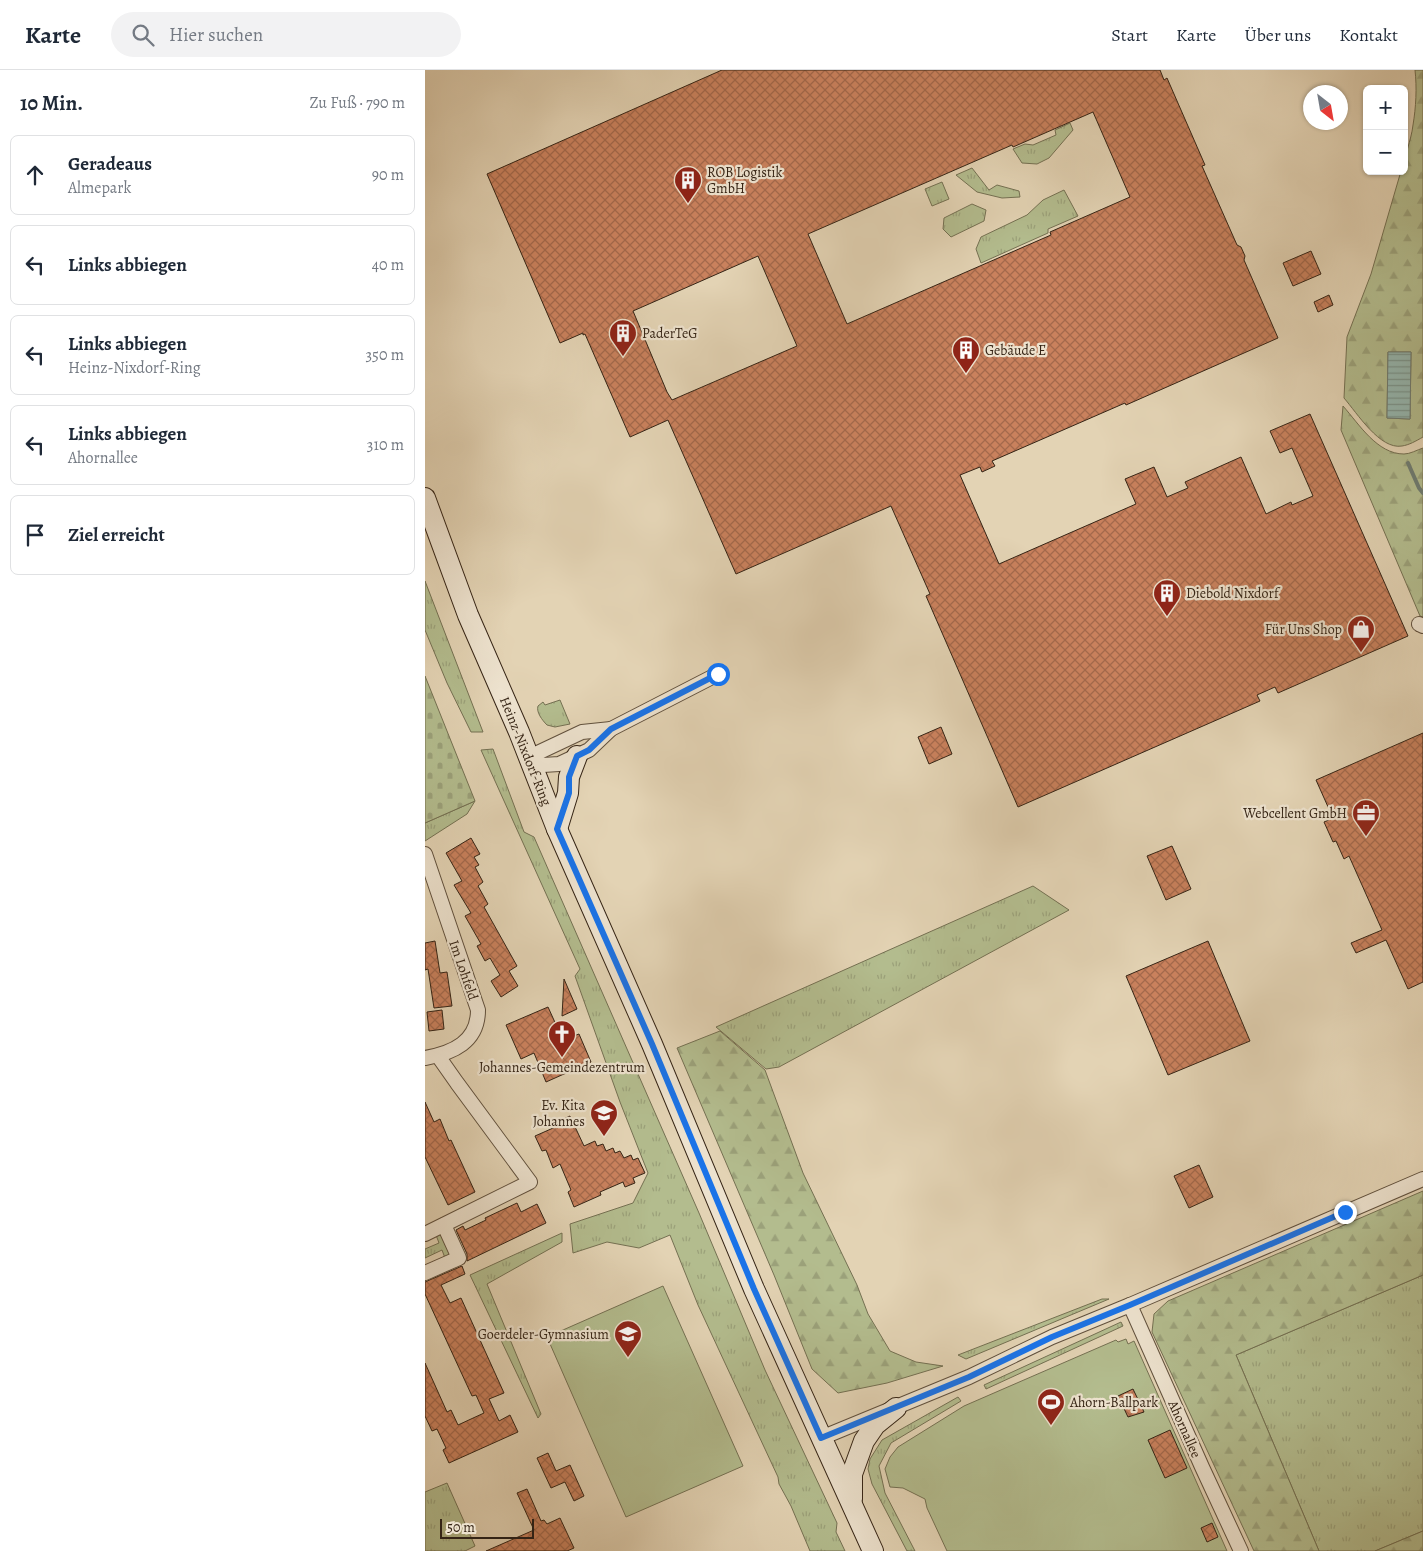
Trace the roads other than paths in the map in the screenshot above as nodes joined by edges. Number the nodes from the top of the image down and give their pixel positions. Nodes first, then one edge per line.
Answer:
1 (425, 498) edge
2 (718, 674) dead end
3 (611, 729) junction
4 (577, 756) junction
5 (529, 757) junction
6 (557, 829) junction
7 (425, 854) edge
8 (432, 1057) edge
9 (1423, 1179) edge
10 (444, 1225) junction
11 (425, 1234) edge
12 (425, 1273) edge
13 (1130, 1305) junction
14 (896, 1408) junction
15 (821, 1438) junction
16 (853, 1506) junction
17 (873, 1551) edge
18 (1241, 1551) edge

1 - 5 main road, Heinz-Nixdorf-Ring
2 - 3 street
3 - 4 street
3 - 5 street
4 - 5 street
4 - 6 main road
5 - 6 main road, Heinz-Nixdorf-Ring
6 - 15 main road, Heinz-Nixdorf-Ring
7 - 8 street, Im Lohfeld
8 - 10 street
9 - 13 street
10 - 11 street
10 - 12 street
13 - 14 street
13 - 18 street, Ahornallee
14 - 15 street
14 - 16 main road
15 - 16 main road, Heinz-Nixdorf-Ring
16 - 17 main road, Heinz-Nixdorf-Ring

